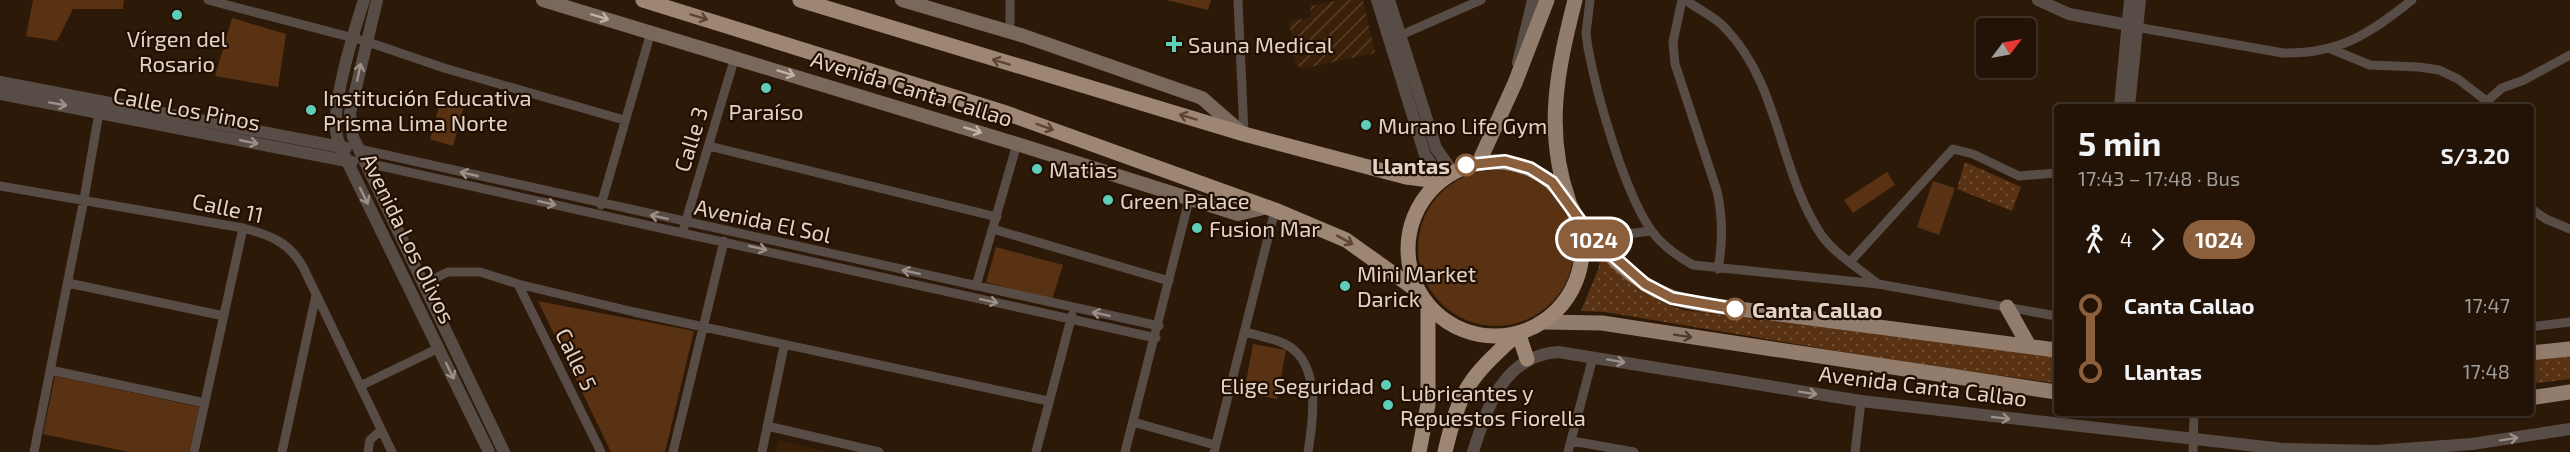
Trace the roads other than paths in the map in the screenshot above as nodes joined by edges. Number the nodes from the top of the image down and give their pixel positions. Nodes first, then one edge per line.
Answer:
1 (208, 0) edge
2 (364, 0) edge
3 (377, 0) edge
4 (543, 0) edge
5 (644, 0) edge
6 (800, 0) edge
7 (902, 0) edge
8 (1010, 0) edge
9 (1238, 0) edge
10 (1377, 0) edge
11 (1389, 0) edge
12 (1481, 0) edge
13 (1533, 0) edge
14 (1547, 0) edge
15 (1575, 0) edge
16 (1590, 0) edge
17 (1683, 0) edge
18 (2038, 0) edge
19 (2130, 0) edge
20 (2140, 0) edge
21 (2412, 0) edge
22 (2132, 26) junction
23 (1010, 31) junction
24 (651, 32) junction
25 (1399, 36) junction
26 (352, 38) junction
27 (365, 41) junction
28 (2331, 49) junction
29 (2570, 55) edge
30 (735, 57) junction
31 (0, 82) edge
32 (1515, 83) junction
33 (0, 94) edge
34 (2120, 104) edge
35 (2129, 104) edge
36 (2490, 104) edge
37 (100, 106) junction
38 (624, 120) junction
39 (1244, 134) junction
40 (1017, 144) junction
41 (709, 146) junction
42 (341, 147) junction
43 (359, 149) junction
44 (347, 161) junction
45 (1479, 162) junction
46 (367, 163) junction
47 (2054, 173) edge
48 (1444, 177) junction
49 (1, 189) edge
50 (84, 199) junction
51 (1190, 200) junction
52 (1569, 202) junction
53 (601, 205) junction
54 (1271, 208) junction
55 (2534, 211) edge
56 (997, 217) junction
57 (1578, 220) junction
58 (684, 227) junction
59 (243, 228) junction
60 (993, 229) junction
61 (2570, 229) edge
62 (1651, 231) junction
63 (1593, 238) junction
64 (724, 241) junction
65 (1850, 262) junction
66 (1718, 269) junction
67 (1169, 281) junction
68 (68, 283) junction
69 (423, 284) junction
70 (518, 284) junction
71 (1878, 284) junction
72 (976, 286) junction
73 (316, 295) junction
74 (1423, 298) junction
75 (2007, 307) junction
76 (1073, 308) junction
77 (224, 316) junction
78 (2054, 316) edge
79 (1071, 318) junction
80 (1545, 322) junction
81 (2570, 322) edge
82 (704, 326) junction
83 (1159, 326) junction
84 (2534, 326) edge
85 (1246, 332) junction
86 (1516, 336) junction
87 (1156, 338) junction
88 (784, 346) junction
89 (2029, 346) junction
90 (439, 348) junction
91 (2570, 349) edge
92 (2054, 350) edge
93 (2534, 353) edge
94 (1593, 357) junction
95 (1527, 359) junction
96 (50, 370) junction
97 (360, 386) junction
98 (2054, 392) edge
99 (2570, 392) edge
100 (2534, 397) edge
101 (1048, 401) junction
102 (1862, 401) junction
103 (205, 403) junction
104 (2194, 416) edge
105 (1132, 422) junction
106 (767, 426) junction
107 (2570, 429) edge
108 (381, 430) junction
109 (1572, 441) junction
110 (2193, 446) edge
111 (1215, 448) edge
112 (2283, 451) edge
113 (34, 452) edge
114 (194, 452) edge
115 (282, 452) edge
116 (368, 452) edge
117 (392, 452) edge
118 (489, 452) edge
119 (504, 452) edge
120 (601, 452) edge
121 (673, 452) edge
122 (762, 452) edge
123 (879, 452) edge
124 (1036, 452) edge
125 (1125, 452) edge
126 (1308, 452) edge
127 (1419, 452) edge
128 (1445, 452) edge
129 (1473, 452) edge
130 (1568, 452) edge
131 (1634, 452) edge
132 (1855, 452) edge

1 - 26 street
2 - 26 street, Avenida Los Olivos
3 - 27 street, Avenida Los Olivos
4 -> 24 main road, Avenida Canta Callao
5 -> 54 highway, Avenida Canta Callao
39 -> 6 highway
7 - 23 main road
8 - 23 street
9 - 39 street
10 - 48 street
11 - 25 street
12 - 25 street
13 - 32 street
14 - 32 main road
15 - 52 main road
16 - 62 street
17 - 65 street
17 - 66 street
18 - 22 street
19 - 22 street
20 - 22 street
21 - 28 street
22 - 28 street
22 - 34 street
22 - 35 street
23 - 39 main road
24 - 30 main road, Avenida Canta Callao
24 - 38 street
25 - 48 street
26 - 27 street
26 - 42 street, Avenida Los Olivos
27 - 38 street
43 -> 27 street, Avenida Los Olivos
28 - 36 street
29 - 36 street
30 -> 40 main road, Avenida Canta Callao
30 - 41 street, Calle 3
31 - 37 street, Calle Los Pinos
32 - 45 main road
33 -> 37 street, Calle Los Pinos
37 - 42 street, Calle Los Pinos
37 -> 44 street, Calle Los Pinos
37 - 50 street
38 - 53 street
39 - 48 highway
40 - 51 main road, Avenida Canta Callao
40 - 56 street
41 - 56 street
41 - 58 street, Calle 3
42 - 43 street, Calle Los Pinos
42 - 44 street, Avenida Los Olivos
43 - 46 street, Avenida Los Olivos
53 -> 43 street, Avenida El Sol
44 - 46 street, Calle Los Pinos
44 -> 90 street, Avenida Los Olivos
45 - 48 highway
45 - 52 highway
46 -> 58 street, Avenida El Sol
46 - 69 street, Avenida Los Olivos
47 - 65 street
48 - 74 highway
49 - 50 street, Calle 11
50 - 59 street, Calle 11
50 - 68 street
51 - 54 main road, Avenida Canta Callao
51 - 67 street
52 - 57 highway
58 -> 53 street, Avenida El Sol
54 -> 74 highway, Avenida Canta Callao
54 - 85 street
55 - 61 street
56 - 60 street
57 - 63 main road
57 - 80 highway
58 - 64 street, Avenida El Sol
72 -> 58 street, Avenida El Sol
59 - 73 street, Calle 11
59 - 77 street
60 - 67 street
60 - 72 street
62 - 63 street
62 - 66 street
63 - 89 main road
64 -> 79 street, Avenida El Sol
64 - 82 street
65 - 71 street
66 - 71 street
67 - 83 street
68 - 77 street
68 - 96 street
69 - 70 street
69 - 119 street, Avenida Los Olivos
70 - 82 street
70 - 120 street, Calle 5
71 - 75 street
72 - 76 street, Avenida El Sol
73 - 97 street, Calle 11
73 - 115 street
74 - 86 highway
74 - 127 highway
75 - 78 street
75 - 89 main road
76 - 79 street
83 -> 76 street, Avenida El Sol
77 - 103 street
79 - 87 street, Avenida El Sol
79 - 101 street
80 - 86 highway
80 -> 98 main road, Avenida Canta Callao
81 - 84 street
82 - 88 street
82 - 121 street
83 - 87 street
85 - 111 street
85 - 126 street
86 - 95 highway
86 - 128 highway
87 - 105 street
88 - 101 street
88 - 106 street
89 - 92 main road
90 - 97 street
90 -> 118 street, Avenida Los Olivos
91 - 93 main road
94 - 95 street, Avenida Canta Callao
94 -> 102 street, Avenida Canta Callao
94 - 109 street
95 - 129 street
96 - 103 street
96 - 113 street
97 - 108 street, Calle 11
99 - 100 main road
101 - 124 street
102 -> 110 street, Avenida Canta Callao
102 - 132 street
103 - 114 street
104 - 110 street
105 - 111 street
105 - 125 street
106 - 122 street
106 - 123 street
112 -> 107 street, Avenida Canta Callao
108 - 116 street
108 - 117 street, Calle 11
109 - 130 street
109 - 131 street
110 - 112 street, Avenida Canta Callao

